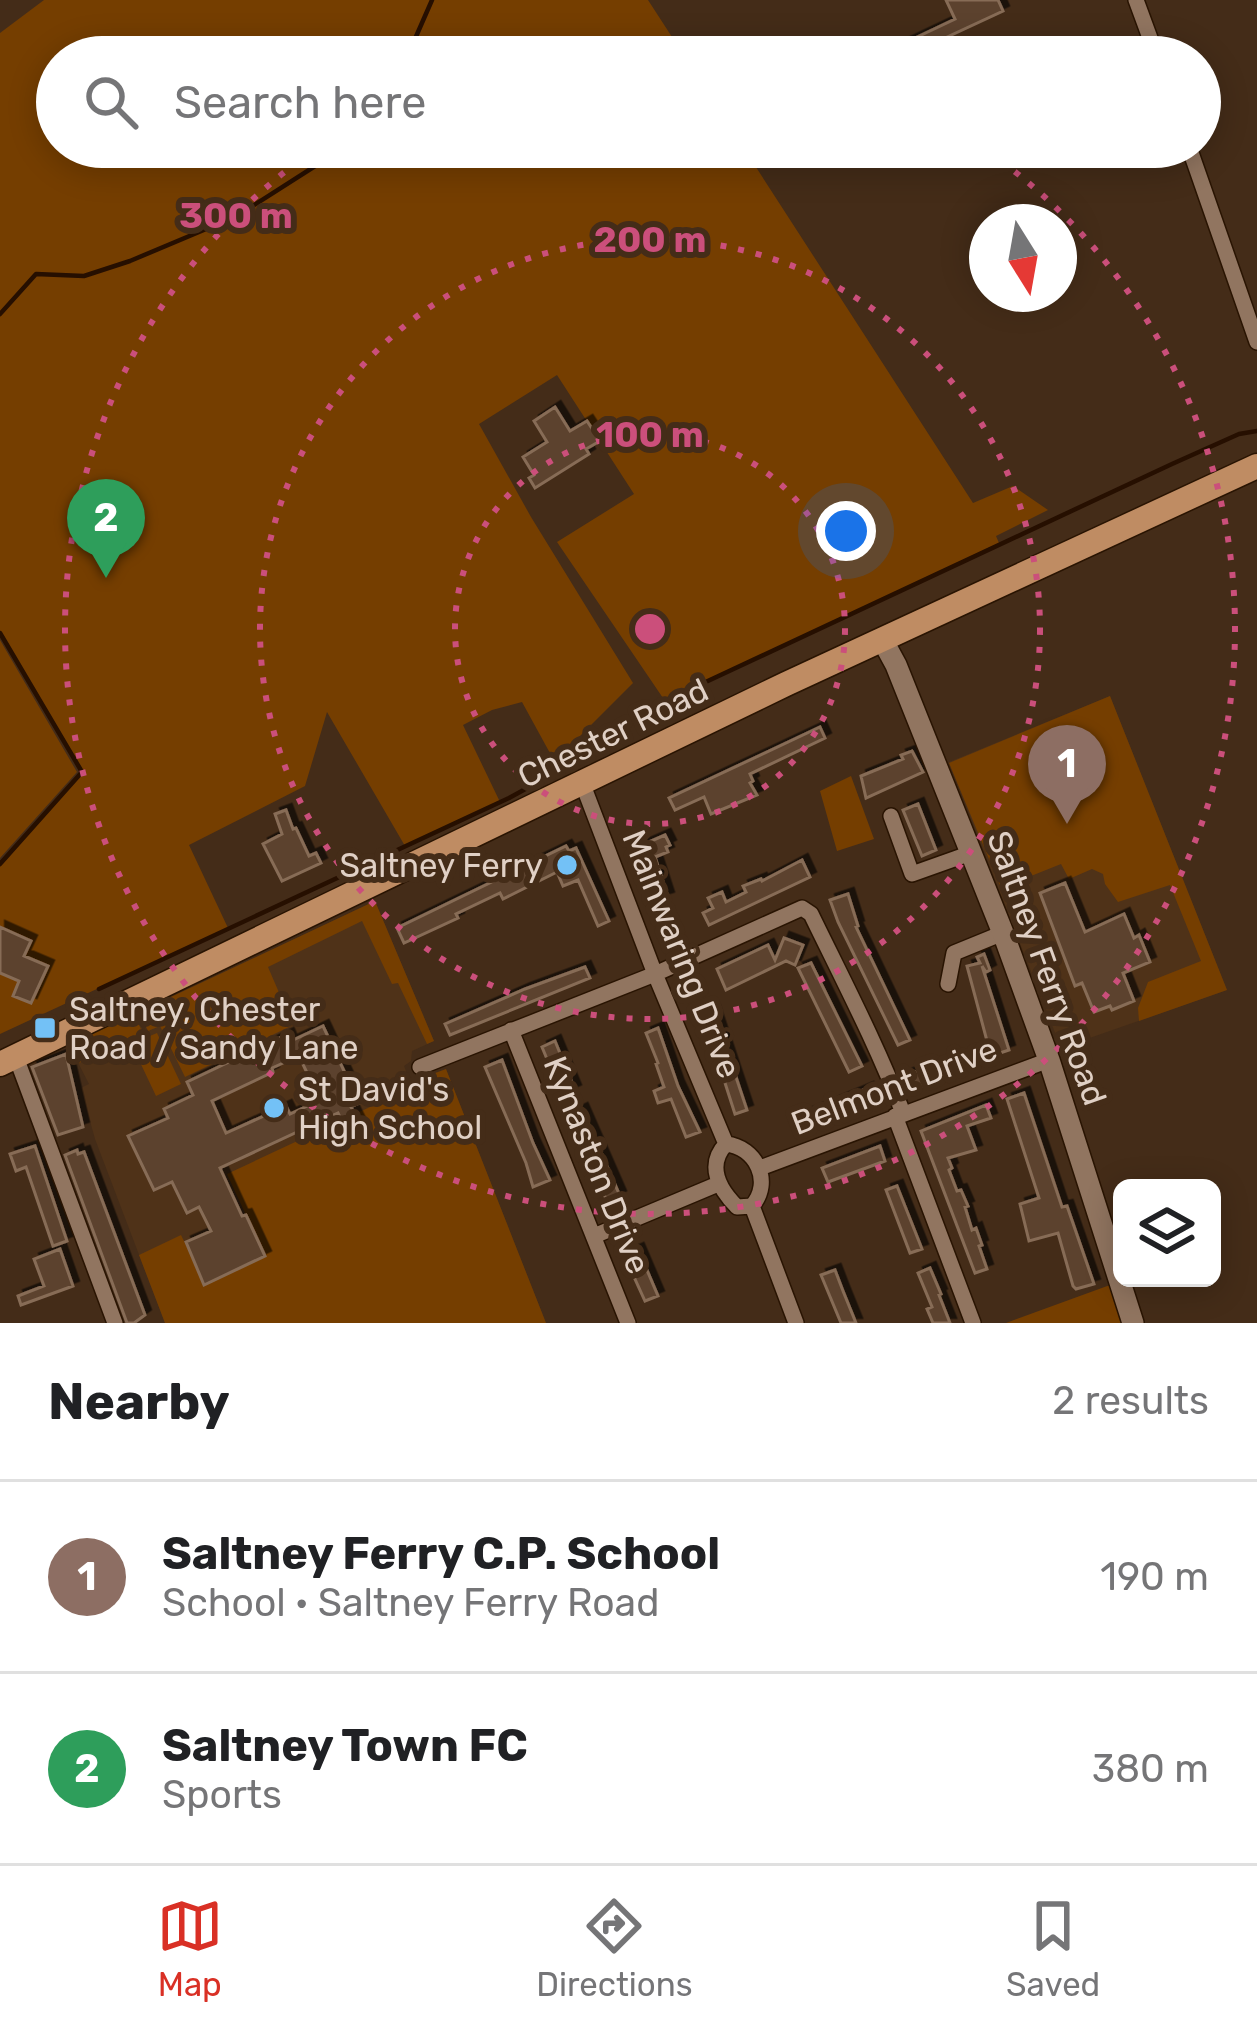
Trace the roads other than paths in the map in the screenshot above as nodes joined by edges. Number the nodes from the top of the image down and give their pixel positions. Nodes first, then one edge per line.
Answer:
1 (1136, 0) edge
2 (1149, 36) edge
3 (1196, 168) edge
4 (1257, 342) edge
5 (1257, 466) edge
6 (883, 640) junction
7 (583, 785) junction
8 (889, 829) dead end
9 (971, 853) junction
10 (1003, 933) junction
11 (655, 974) junction
12 (949, 984) dead end
13 (511, 1030) junction
14 (8, 1060) edge
15 (1049, 1060) junction
16 (420, 1067) dead end
17 (899, 1115) junction
18 (726, 1144) junction
19 (760, 1168) junction
20 (718, 1184) junction
21 (752, 1205) junction
22 (594, 1236) junction
23 (115, 1323) edge
24 (628, 1323) edge
25 (796, 1323) edge
26 (973, 1323) edge
27 (1133, 1323) edge

1 - 2 street
3 - 4 street
5 - 6 main road, Chester Road
6 - 7 main road, Chester Road
6 - 9 main road, Saltney Ferry Road
7 - 11 street, Mainwaring Drive
7 - 14 main road, Chester Road
8 - 9 street
9 - 10 main road, Saltney Ferry Road
10 - 12 street
10 - 15 main road, Saltney Ferry Road
11 - 13 street, Kynaston Drive
11 - 17 street, Kynaston Drive
11 - 18 street, Mainwaring Drive
13 - 16 street, Kynaston Drive
13 - 22 street, Kynaston Drive
14 - 23 street
15 - 17 street, Belmont Drive
15 - 27 main road, Saltney Ferry Road
17 - 19 street, Belmont Drive
17 - 26 street
18 - 19 street
18 - 20 street
19 - 21 street
20 - 21 street
20 - 22 street
21 - 25 street
22 - 24 street, Kynaston Drive

